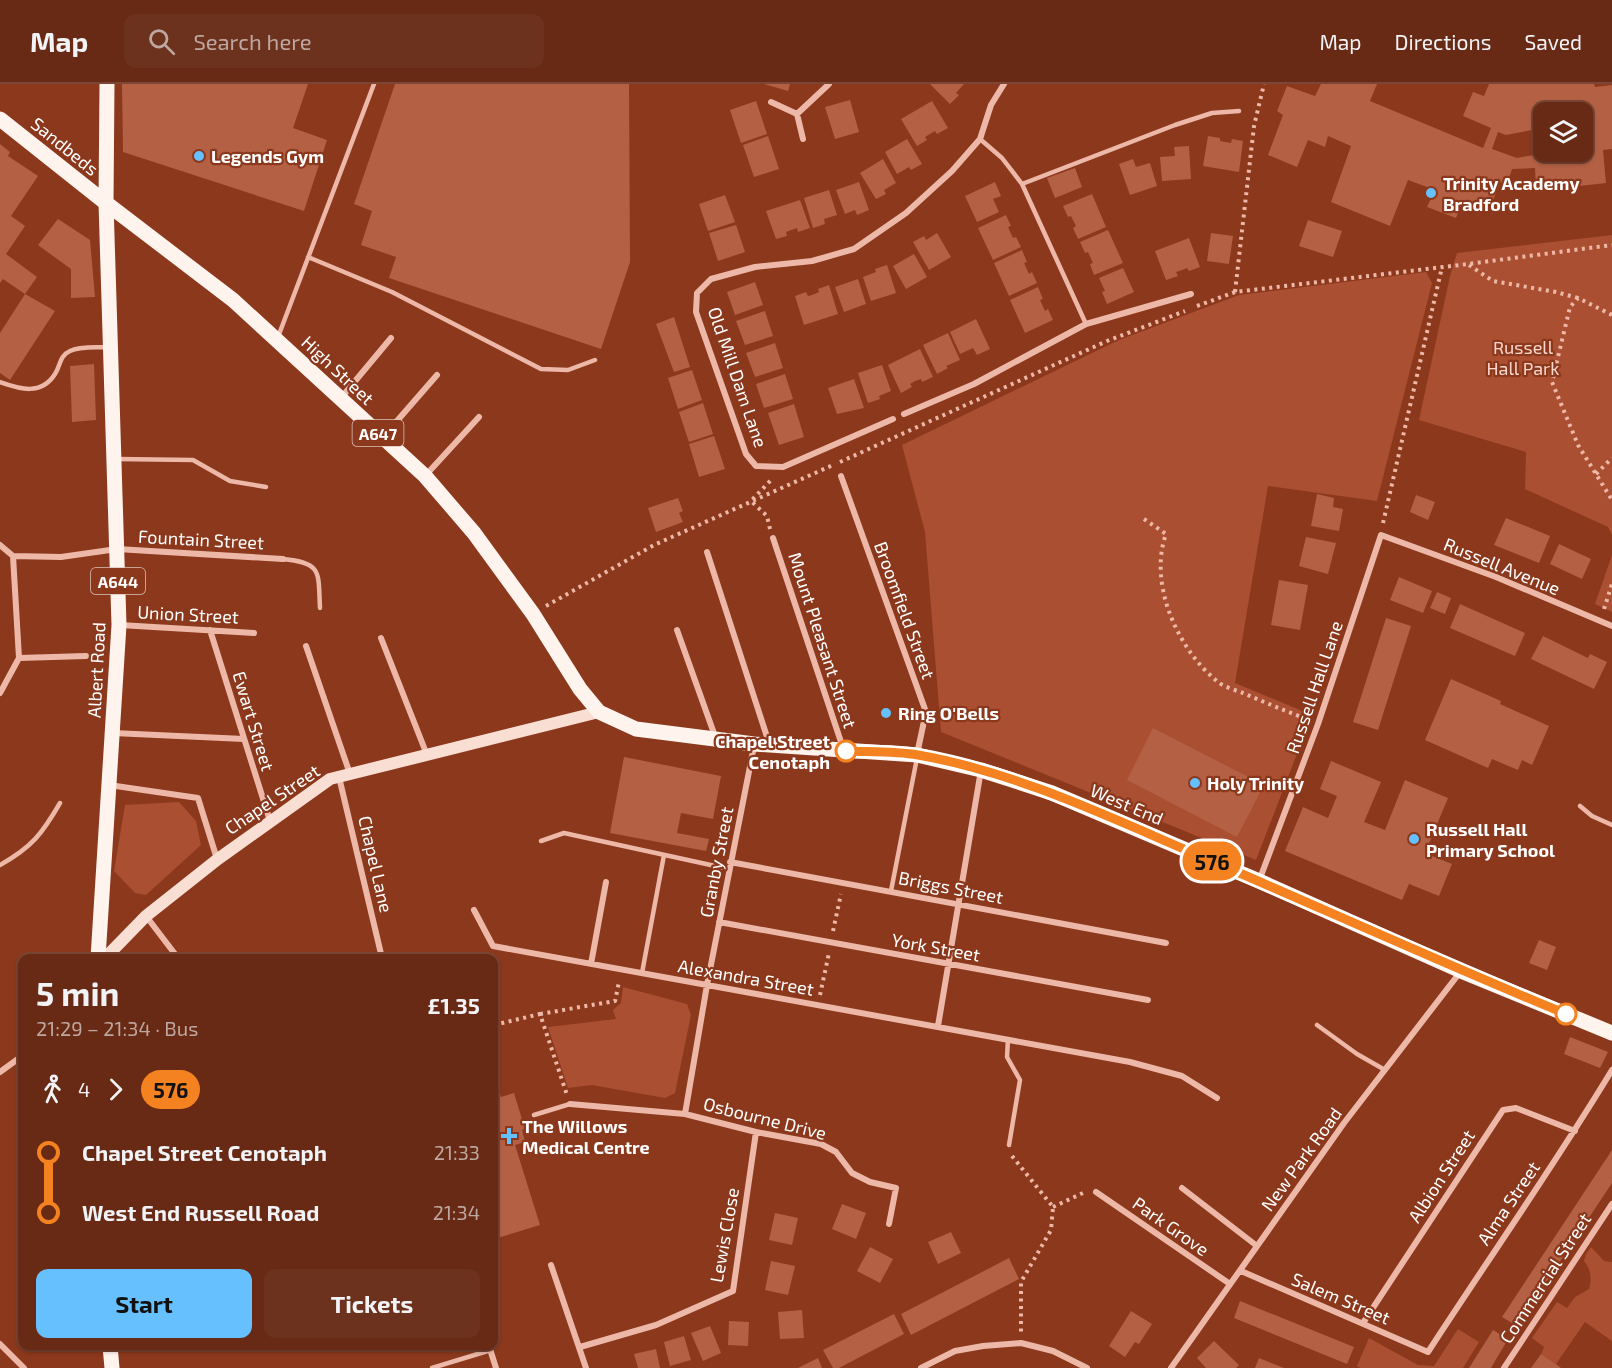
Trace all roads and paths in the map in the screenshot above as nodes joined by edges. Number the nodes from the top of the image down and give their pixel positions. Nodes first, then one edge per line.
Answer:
1 (107, 84) edge
2 (374, 84) edge
3 (830, 84) edge
4 (1004, 84) edge
5 (1264, 84) edge
6 (771, 102) dead end
7 (1239, 111) dead end
8 (797, 114) junction
9 (0, 120) edge
10 (802, 139) dead end
11 (980, 139) junction
12 (1022, 184) junction
13 (105, 203) junction
14 (1612, 245) edge
15 (308, 257) junction
16 (1468, 264) junction
17 (1442, 267) junction
18 (1235, 292) junction
19 (1191, 294) dead end
20 (1578, 298) junction
21 (1612, 315) edge
22 (1086, 324) junction
23 (391, 338) dead end
24 (277, 340) junction
25 (110, 347) junction
26 (595, 360) dead end
27 (437, 375) dead end
28 (0, 382) edge
29 (340, 398) junction
30 (904, 414) dead end
31 (479, 417) dead end
32 (893, 419) dead end
33 (382, 437) junction
34 (1612, 458) edge
35 (114, 459) junction
36 (783, 467) junction
37 (1596, 474) junction
38 (425, 476) junction
39 (841, 476) dead end
40 (266, 487) dead end
41 (1612, 500) edge
42 (751, 501) junction
43 (1144, 519) dead end
44 (1381, 535) junction
45 (773, 538) joint
46 (0, 545) edge
47 (117, 549) junction
48 (707, 552) dead end
49 (13, 556) junction
50 (283, 559) joint
51 (1612, 584) edge
52 (320, 608) dead end
53 (533, 614) junction
54 (1601, 622) junction
55 (119, 625) junction
56 (1612, 626) edge
57 (210, 630) junction
58 (677, 630) dead end
59 (254, 633) dead end
60 (381, 638) dead end
61 (306, 646) dead end
62 (86, 656) dead end
63 (19, 658) junction
64 (0, 693) edge
65 (599, 712) junction
66 (1318, 724) junction
67 (112, 733) junction
68 (244, 739) junction
69 (716, 739) junction
70 (762, 745) junction
71 (843, 750) junction
72 (427, 755) junction
73 (917, 755) junction
74 (981, 770) junction
75 (345, 775) junction
76 (109, 785) junction
77 (60, 803) dead end
78 (1580, 806) dead end
79 (270, 821) junction
80 (1612, 825) edge
81 (541, 841) dead end
82 (664, 855) junction
83 (218, 860) junction
84 (0, 865) edge
85 (730, 865) junction
86 (1259, 881) junction
87 (606, 882) dead end
88 (891, 891) junction
89 (959, 903) junction
90 (474, 910) dead end
91 (147, 916) junction
92 (719, 922) junction
93 (1166, 943) dead end
94 (98, 954) edge
95 (109, 954) edge
96 (175, 954) edge
97 (381, 954) edge
98 (591, 964) junction
99 (949, 964) junction
100 (622, 970) junction
101 (1461, 971) junction
102 (642, 973) junction
103 (707, 985) junction
104 (1148, 1000) dead end
105 (540, 1014) junction
106 (498, 1025) edge
107 (1317, 1025) dead end
108 (938, 1026) junction
109 (1611, 1028) edge
110 (1008, 1039) junction
111 (18, 1059) edge
112 (1385, 1070) junction
113 (1612, 1070) edge
114 (0, 1072) edge
115 (1217, 1098) dead end
116 (570, 1104) junction
117 (685, 1114) junction
118 (534, 1115) dead end
119 (1575, 1131) junction
120 (756, 1132) junction
121 (1009, 1145) joint
122 (1182, 1188) dead end
123 (1096, 1192) joint
124 (1612, 1204) edge
125 (1053, 1207) junction
126 (889, 1224) dead end
127 (1257, 1246) junction
128 (551, 1264) dead end
129 (1241, 1271) junction
130 (1230, 1284) junction
131 (1363, 1323) junction
132 (1021, 1343) junction
133 (0, 1344) edge
134 (580, 1347) junction
135 (110, 1350) edge
136 (484, 1350) edge
137 (491, 1350) edge
138 (1428, 1352) joint
139 (24, 1368) edge
140 (112, 1368) edge
141 (432, 1368) edge
142 (496, 1368) edge
143 (586, 1368) edge
144 (921, 1368) edge
145 (1087, 1368) edge
146 (1171, 1368) edge
147 (1504, 1368) edge

1 - 13 main road, A644
2 - 15 lane
3 - 8 street
4 - 11 street, Old Mill Dam Lane
5 - 18 path
6 - 8 street
7 - 12 lane
8 - 10 street
9 - 13 main road, Sandbeds / A647
11 - 12 lane
11 - 36 street, Old Mill Dam Lane
12 - 22 lane
13 - 24 main road, High Street / A647
13 - 25 main road, Albert Road / A644
14 - 16 path
15 - 24 lane
15 - 26 lane
16 - 17 path
16 - 20 path
17 - 18 path
17 - 44 path
18 - 42 path
19 - 22 street
20 - 21 path
20 - 37 path
22 - 30 street
23 - 29 street
24 - 29 main road, High Street / A647
25 - 28 lane
25 - 35 main road, Albert Road / A644
27 - 33 street
29 - 33 main road, High Street / A647
31 - 38 street
32 - 36 street, Old Mill Dam Lane
33 - 38 main road, High Street / A647
34 - 37 path
35 - 40 lane
35 - 47 main road, Albert Road / A644
36 - 42 path
37 - 41 path
38 - 53 main road, High Street / A647
39 - 73 street, Broomfield Street
42 - 45 path
42 - 53 path
43 - 66 path
44 - 54 street, Russell Avenue
44 - 66 street, Russell Hall Lane
45 - 71 street, Mount Pleasant Street
46 - 49 street
47 - 49 street, Fountain Street
47 - 50 street, Fountain Street
47 - 55 main road, Albert Road / A644
48 - 70 street
49 - 63 street
50 - 52 lane
51 - 54 path
53 - 65 main road, High Street / A647
54 - 56 street, Russell Avenue
55 - 57 street, Union Street
55 - 67 main road, Albert Road / A644
57 - 59 street, Union Street
57 - 68 street, Ewart Street
58 - 69 street
60 - 72 street
61 - 75 street, Chapel Lane
62 - 63 street
63 - 64 street
65 - 69 main road, West End / A647
65 - 72 street, Chapel Street
66 - 86 street, Russell Hall Lane
67 - 68 street
67 - 76 main road, Albert Road / A644
68 - 79 street, Ewart Street
69 - 70 main road, West End / A647
70 - 71 main road, West End / A647
70 - 85 street, Granby Street
71 - 73 main road, West End / A647
72 - 75 street, Chapel Street
73 - 74 main road, West End / A647
73 - 88 lane
74 - 86 main road, West End / A647
74 - 89 street
75 - 79 street, Chapel Street
75 - 97 street, Chapel Lane
76 - 83 street
76 - 94 main road, Albert Road / A644
77 - 84 lane
78 - 80 lane
79 - 83 street, Chapel Street
81 - 82 lane
82 - 85 lane
82 - 102 lane
83 - 91 street, Chapel Street
85 - 88 street, Briggs Street
85 - 92 street, Granby Street
86 - 101 main road, West End / A647
87 - 98 street
88 - 89 street, Briggs Street
89 - 93 street, Briggs Street
89 - 99 street
90 - 98 street, Alexandra Street
91 - 95 street, Chapel Street
91 - 96 street
92 - 99 street, York Street
92 - 103 street, Granby Street
98 - 100 street, Alexandra Street
99 - 104 street, York Street
99 - 108 street
100 - 102 street, Alexandra Street
100 - 105 path
101 - 109 main road, West End / A647
101 - 112 street, New Park Road
102 - 103 street, Alexandra Street
103 - 108 street, Alexandra Street
103 - 117 street, Osbourne Drive
105 - 106 path
105 - 116 path
107 - 112 lane
108 - 110 street, Alexandra Street
110 - 115 street, Alexandra Street
110 - 121 lane
111 - 114 street
112 - 127 street, New Park Road
113 - 119 street, Alma Street
116 - 117 street, Osbourne Drive
116 - 118 lane
117 - 120 street, Osbourne Drive
119 - 131 street, Albion Street
119 - 138 street, Alma Street
120 - 126 street, Osbourne Drive
120 - 134 street, Lewis Close
121 - 125 path
122 - 127 street
123 - 125 path
123 - 130 street, Park Grove
124 - 147 street, Commercial Street
125 - 132 path
127 - 129 street, New Park Road
128 - 134 street
129 - 130 street, New Park Road
129 - 131 street, Salem Street
130 - 146 street, New Park Road
131 - 138 street, Salem Street
132 - 144 street
132 - 145 street
133 - 139 street
134 - 143 street
135 - 140 main road
136 - 141 lane
137 - 142 street

